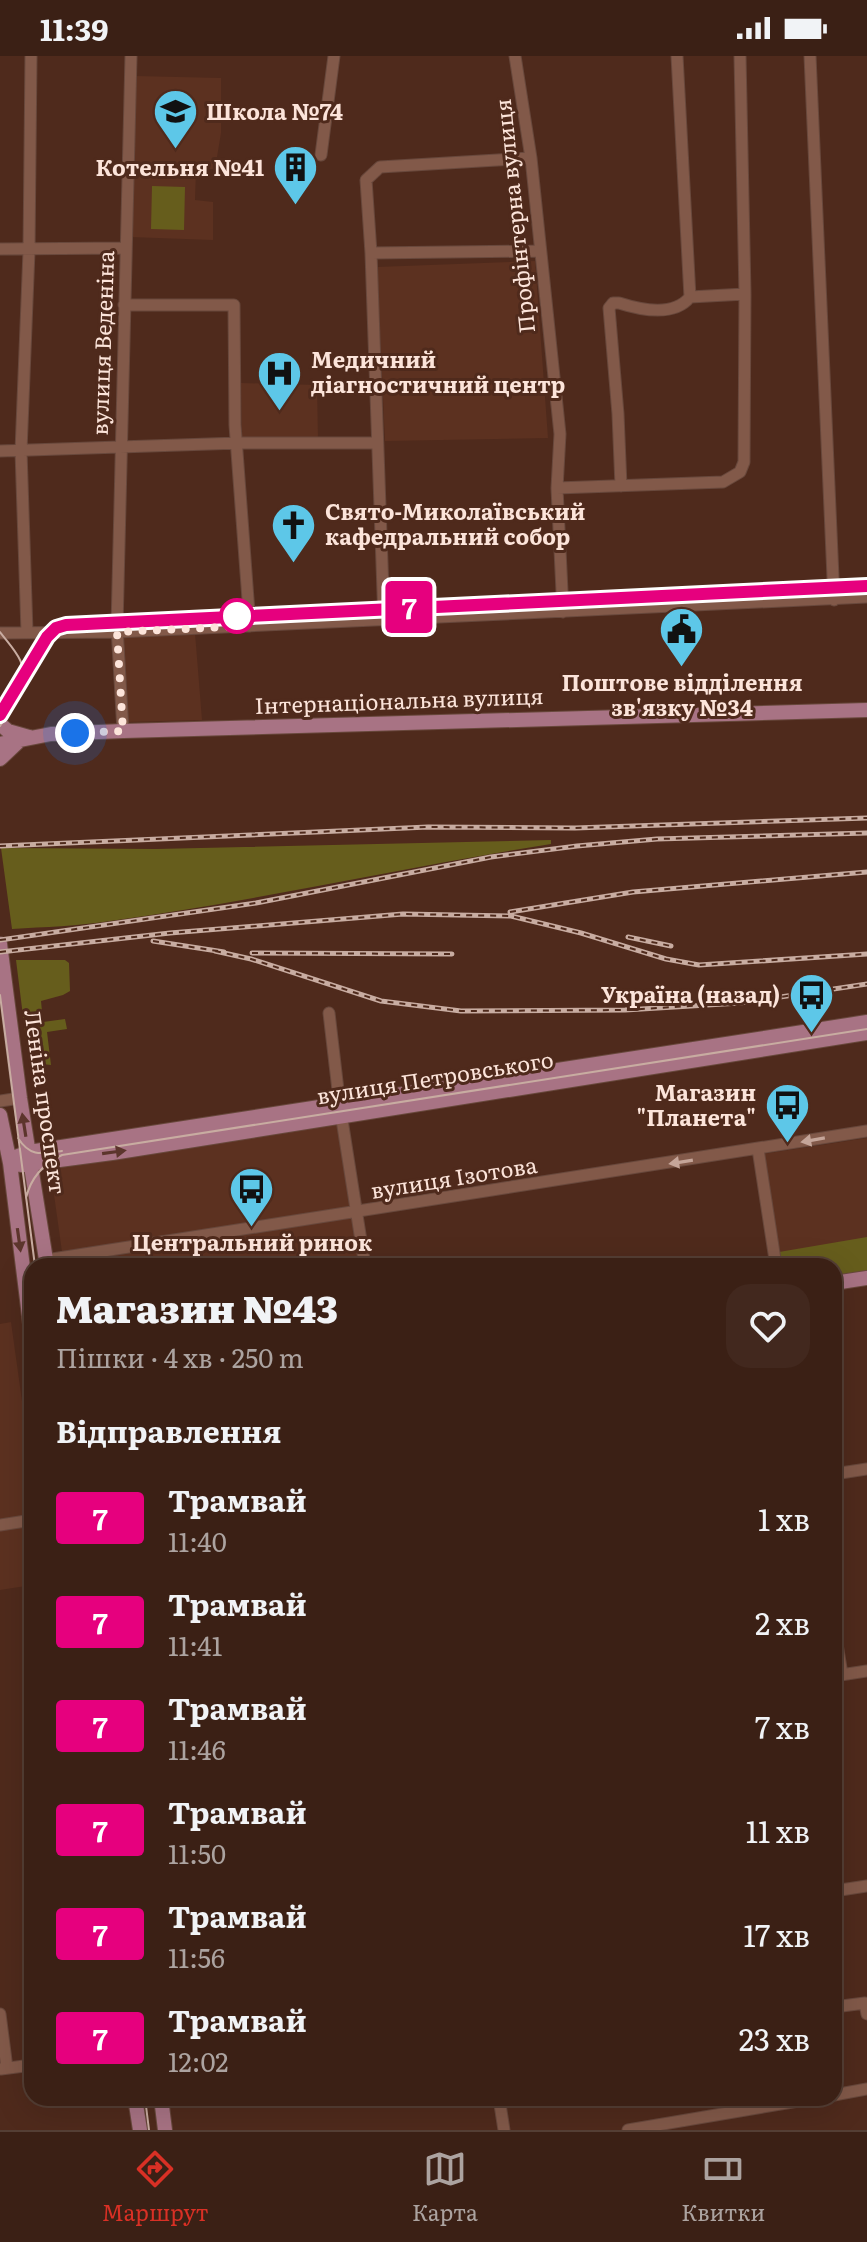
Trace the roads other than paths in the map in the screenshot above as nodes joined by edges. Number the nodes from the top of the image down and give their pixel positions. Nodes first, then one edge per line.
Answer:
1 (31, 56) edge
2 (131, 56) edge
3 (334, 56) edge
4 (515, 56) edge
5 (677, 56) edge
6 (740, 56) edge
7 (810, 56) edge
8 (321, 155) dead end
9 (531, 158) junction
10 (125, 248) junction
11 (0, 249) edge
12 (29, 251) junction
13 (540, 251) junction
14 (371, 253) junction
15 (745, 294) junction
16 (690, 297) junction
17 (124, 305) junction
18 (239, 443) junction
19 (377, 443) junction
20 (120, 446) junction
21 (0, 451) edge
22 (21, 451) junction
23 (621, 486) junction
24 (557, 488) junction
25 (867, 597) edge
26 (834, 600) junction
27 (563, 612) junction
28 (384, 620) junction
29 (250, 626) junction
30 (22, 632) junction
31 (117, 632) junction
32 (0, 635) edge
33 (867, 710) edge
34 (3, 728) edge
35 (123, 731) junction
36 (29, 737) junction
37 (0, 744) edge
38 (0, 759) edge
39 (0, 944) edge
40 (329, 1013) dead end
41 (867, 1022) edge
42 (867, 1033) edge
43 (20, 1098) junction
44 (0, 1101) edge
45 (341, 1109) junction
46 (1, 1122) edge
47 (867, 1131) edge
48 (758, 1149) junction
49 (30, 1158) junction
50 (10, 1163) junction
51 (357, 1213) junction
52 (46, 1258) edge
53 (78, 1258) edge
54 (364, 1258) edge
55 (775, 1258) edge
56 (24, 1276) edge
57 (867, 1278) edge
58 (842, 1282) edge
59 (867, 1469) edge
60 (842, 1473) edge
61 (24, 1521) edge
62 (0, 1525) edge
63 (866, 1671) edge
64 (842, 1674) edge
65 (867, 1685) edge
66 (867, 1886) edge
67 (842, 1890) edge
68 (842, 2006) edge
69 (0, 2014) edge
70 (867, 2014) edge
71 (24, 2066) edge
72 (4, 2068) edge
73 (867, 2089) edge
74 (842, 2094) edge
75 (136, 2106) edge
76 (162, 2106) edge
77 (500, 2106) edge
78 (769, 2106) edge
79 (140, 2130) edge
80 (165, 2130) edge
81 (504, 2130) edge
82 (628, 2130) edge

1 - 12 street
2 - 10 street, вулиця Веденіна
3 - 8 street
4 - 9 street, Профінтерна вулиця
5 - 16 street
6 - 15 street
7 - 26 street
9 - 13 street, Профінтерна вулиця
9 - 14 street
10 - 12 street
10 - 17 street, вулиця Веденіна
11 - 12 street
12 - 22 street
13 - 14 street
13 - 24 street, Профінтерна вулиця
14 - 19 street
15 - 16 street
15 - 23 street
16 - 23 street
17 - 18 street
17 - 20 street, вулиця Веденіна
18 - 19 street
18 - 20 street
18 - 29 street
19 - 28 street
20 - 22 street
20 - 31 street, вулиця Веденіна
21 - 22 street
22 - 30 street
23 - 24 street
24 - 27 street, Профінтерна вулиця
25 - 26 street
26 - 27 street
27 - 28 street
28 - 29 street
29 - 31 street
30 - 31 street
30 - 32 street
31 - 35 street, вулиця Веденіна
33 - 35 main road, Інтернаціональна вулиця
34 - 36 main road, Інтернаціональна вулиця
35 - 36 main road, Інтернаціональна вулиця
36 - 37 main road, Інтернаціональна вулиця
36 - 38 main road
39 - 43 main road, Леніна проспект
40 - 45 street
41 - 45 main road, вулиця Петровського
42 - 45 main road, вулиця Петровського
43 - 44 street
49 -> 43 main road, Леніна проспект
45 - 49 main road, вулиця Петровського
45 - 51 street
46 - 50 main road, Леніна проспект
47 -> 48 street, вулиця Ізотова
48 -> 51 street, вулиця Ізотова
48 - 55 street
49 - 50 main road, вулиця Петровського
49 - 52 main road, Леніна проспект
50 -> 56 main road, Леніна проспект
51 - 53 street, вулиця Ізотова
51 - 54 street
57 - 58 main road
59 - 60 street
61 - 62 street
63 - 64 street
63 - 65 street
66 - 67 street
68 - 70 street
69 - 72 street
71 - 72 street
73 - 74 street
75 - 79 main road
76 - 80 main road
77 - 81 street
78 - 82 street

